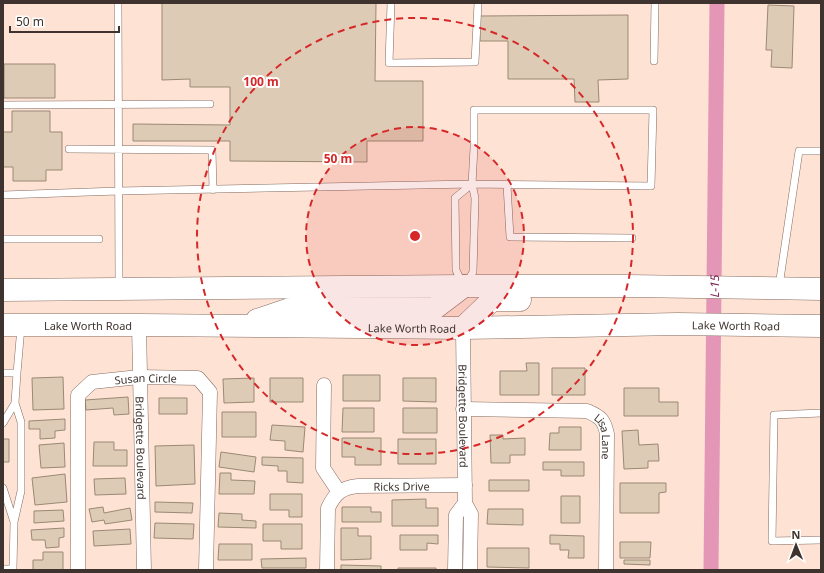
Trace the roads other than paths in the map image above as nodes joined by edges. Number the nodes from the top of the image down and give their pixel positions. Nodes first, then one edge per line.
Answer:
1 (118, 3) edge
2 (391, 3) edge
3 (478, 3) edge
4 (655, 3) edge
5 (654, 61) dead end
6 (210, 104) dead end
7 (3, 105) edge
8 (118, 105) junction
9 (70, 149) dead end
10 (118, 150) junction
11 (821, 151) edge
12 (472, 184) junction
13 (507, 185) junction
14 (213, 190) junction
15 (118, 191) junction
16 (3, 195) edge
17 (632, 238) dead end
18 (3, 239) edge
19 (99, 239) dead end
20 (464, 286) junction
21 (629, 286) junction
22 (779, 288) junction
23 (119, 289) junction
24 (821, 289) edge
25 (3, 290) edge
26 (12, 325) edge
27 (139, 325) junction
28 (241, 326) junction
29 (821, 326) edge
30 (463, 328) junction
31 (3, 373) edge
32 (17, 373) junction
33 (139, 378) junction
34 (324, 385) dead end
35 (15, 403) junction
36 (464, 409) junction
37 (821, 413) edge
38 (3, 423) edge
39 (465, 486) junction
40 (3, 488) edge
41 (339, 492) junction
42 (465, 503) junction
43 (14, 522) junction
44 (821, 540) edge
45 (3, 569) edge
46 (13, 570) edge
47 (78, 570) edge
48 (144, 570) edge
49 (206, 570) edge
50 (327, 570) edge
51 (455, 570) edge
52 (470, 570) edge
53 (606, 570) edge

1 - 8 lane
2 - 3 lane
4 - 5 lane
6 - 8 lane
7 - 8 lane
8 - 10 lane
9 - 10 lane
10 - 14 lane
10 - 15 lane
11 - 22 lane
12 - 13 lane
12 - 13 lane
12 - 14 lane
12 - 20 lane
12 - 20 lane
13 - 17 lane
14 - 15 lane
15 - 16 lane
15 - 23 lane
18 - 19 lane
20 - 21 main road
20 - 23 main road
20 - 28 main road
21 - 22 main road
21 - 30 main road
22 - 24 main road
23 - 25 main road
26 - 27 main road, Lake Worth Road
26 - 32 lane
27 - 28 main road, Lake Worth Road
27 - 33 street, Bridgette Boulevard
28 - 30 main road, Lake Worth Road
29 - 30 main road, Lake Worth Road
30 - 36 street, Bridgette Boulevard
31 - 32 lane
32 - 35 lane
33 - 47 street, Susan Circle
33 - 48 street, Bridgette Boulevard
33 - 49 street, Susan Circle
34 - 41 street
35 - 38 lane
35 - 43 lane
36 - 39 street, Bridgette Boulevard
36 - 53 street, Lisa Lane
37 - 44 lane
39 - 41 street, Ricks Drive
39 - 42 street, Bridgette Boulevard
40 - 43 lane
41 - 50 street
42 - 51 street, Bridgette Boulevard
42 - 52 street, Bridgette Boulevard
43 - 46 lane
45 - 46 lane

